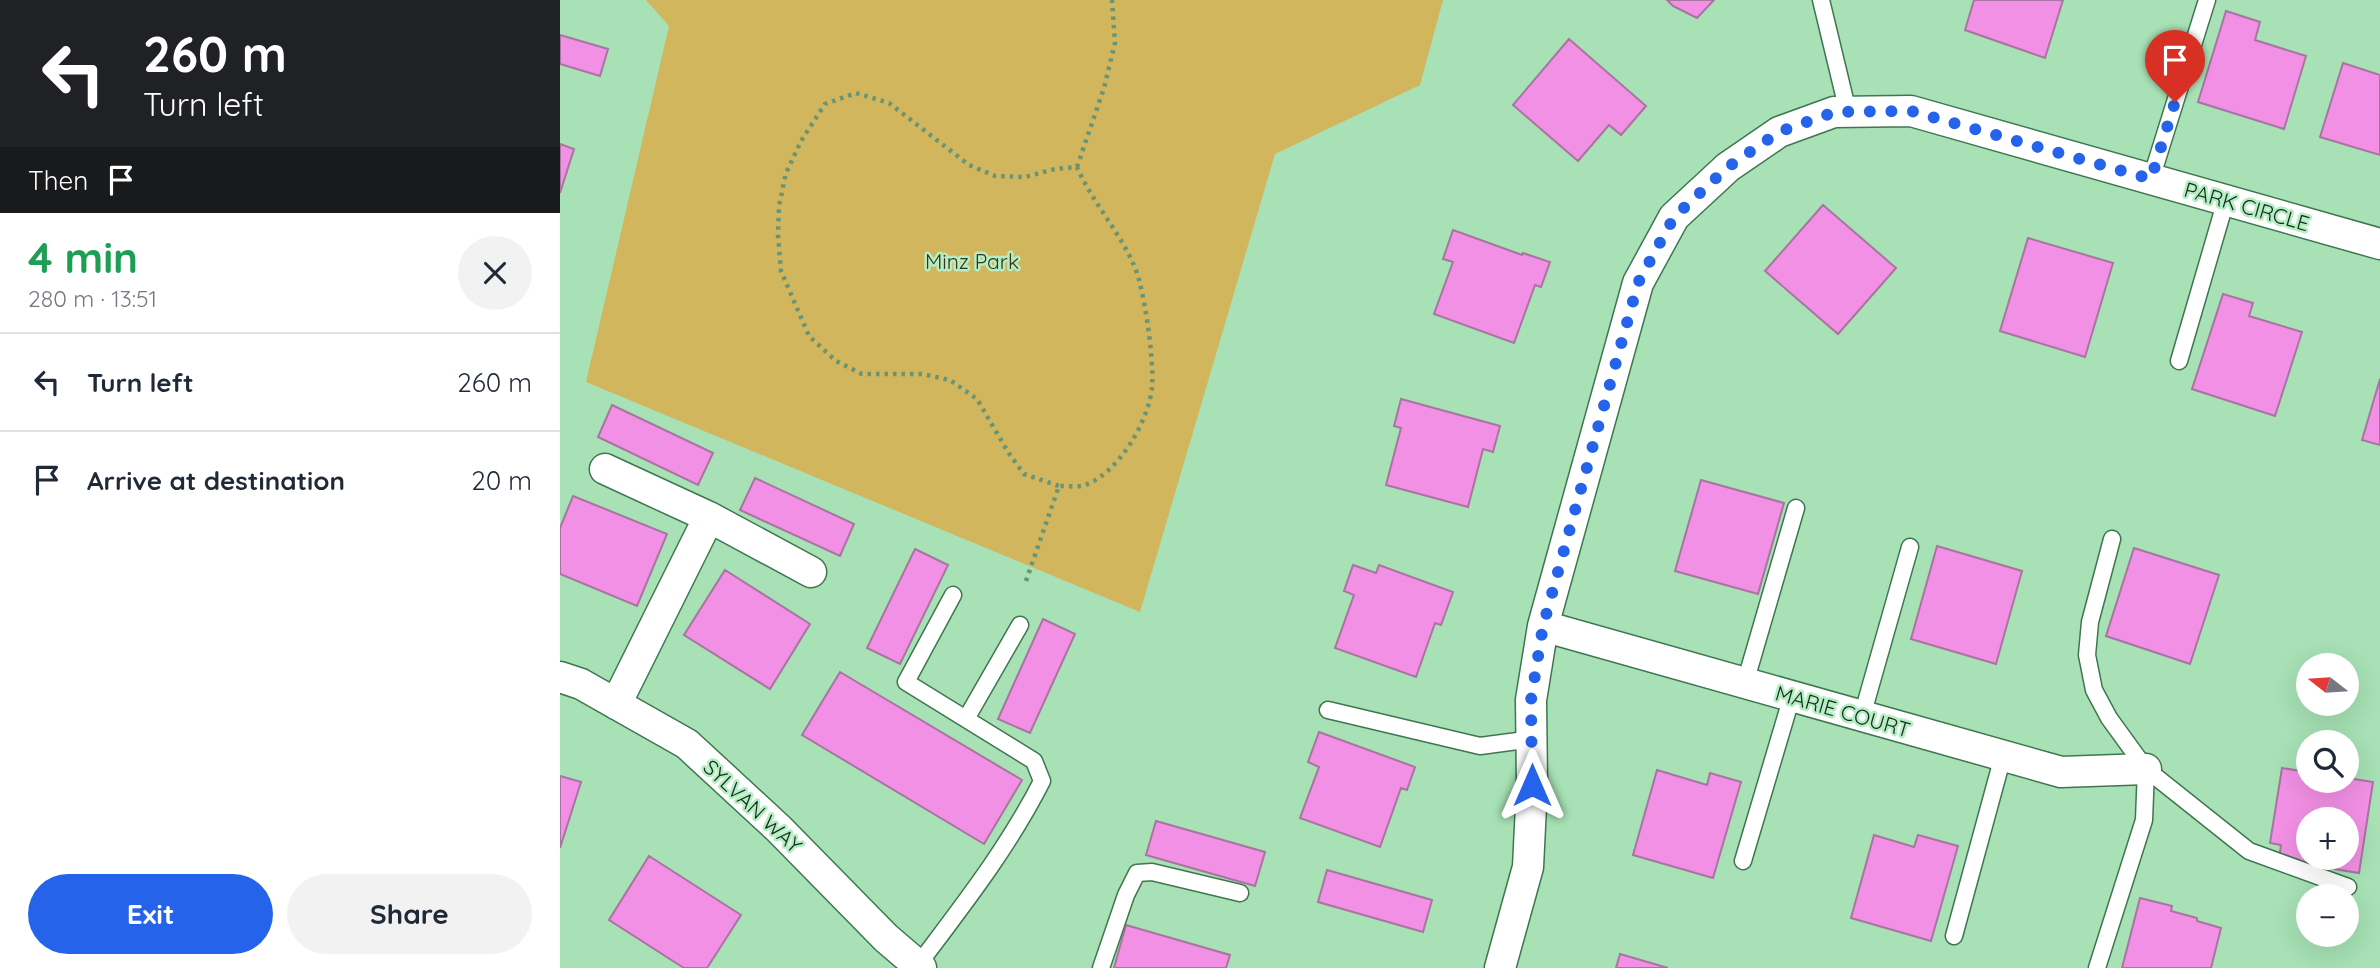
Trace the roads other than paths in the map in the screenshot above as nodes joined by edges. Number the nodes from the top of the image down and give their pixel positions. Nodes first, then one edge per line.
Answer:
1 (1821, 0) edge
2 (2207, 0) edge
3 (1847, 112) junction
4 (2151, 179) junction
5 (2225, 201) junction
6 (2380, 244) edge
7 (2179, 361) dead end
8 (605, 469) dead end
9 (1797, 508) dead end
10 (709, 517) junction
11 (2112, 539) dead end
12 (1910, 547) dead end
13 (811, 572) dead end
14 (953, 594) dead end
15 (1020, 625) dead end
16 (1543, 626) junction
17 (560, 677) edge
18 (1745, 683) junction
19 (1791, 696) junction
20 (616, 704) junction
21 (1328, 710) dead end
22 (1862, 716) junction
23 (966, 719) junction
24 (1532, 739) junction
25 (2003, 756) junction
26 (2146, 769) junction
27 (1743, 861) dead end
28 (2340, 884) edge
29 (1240, 893) dead end
30 (1954, 936) dead end
31 (919, 966) edge
32 (1101, 968) edge
33 (1500, 968) edge
34 (2097, 968) edge

1 - 3 lane
2 - 4 lane
3 - 4 street, PARK CIRCLE
3 - 16 street, PARK CIRCLE
4 - 5 street, PARK CIRCLE
5 - 6 street, PARK CIRCLE
5 - 7 lane
8 - 10 street
9 - 18 lane
10 - 13 street
10 - 20 street
11 - 26 lane
12 - 22 lane
14 - 23 lane
15 - 23 lane
16 - 18 street, MARIE COURT
16 - 24 street, PARK CIRCLE
17 - 20 street, SYLVAN WAY
18 - 19 street, MARIE COURT
19 - 22 street, MARIE COURT
19 - 27 lane
20 - 31 street, SYLVAN WAY
21 - 24 lane
22 - 25 street, MARIE COURT
23 - 31 lane
24 - 33 street, PARK CIRCLE
25 - 26 street, MARIE COURT
25 - 30 lane
26 - 28 lane
26 - 34 lane
29 - 32 lane

